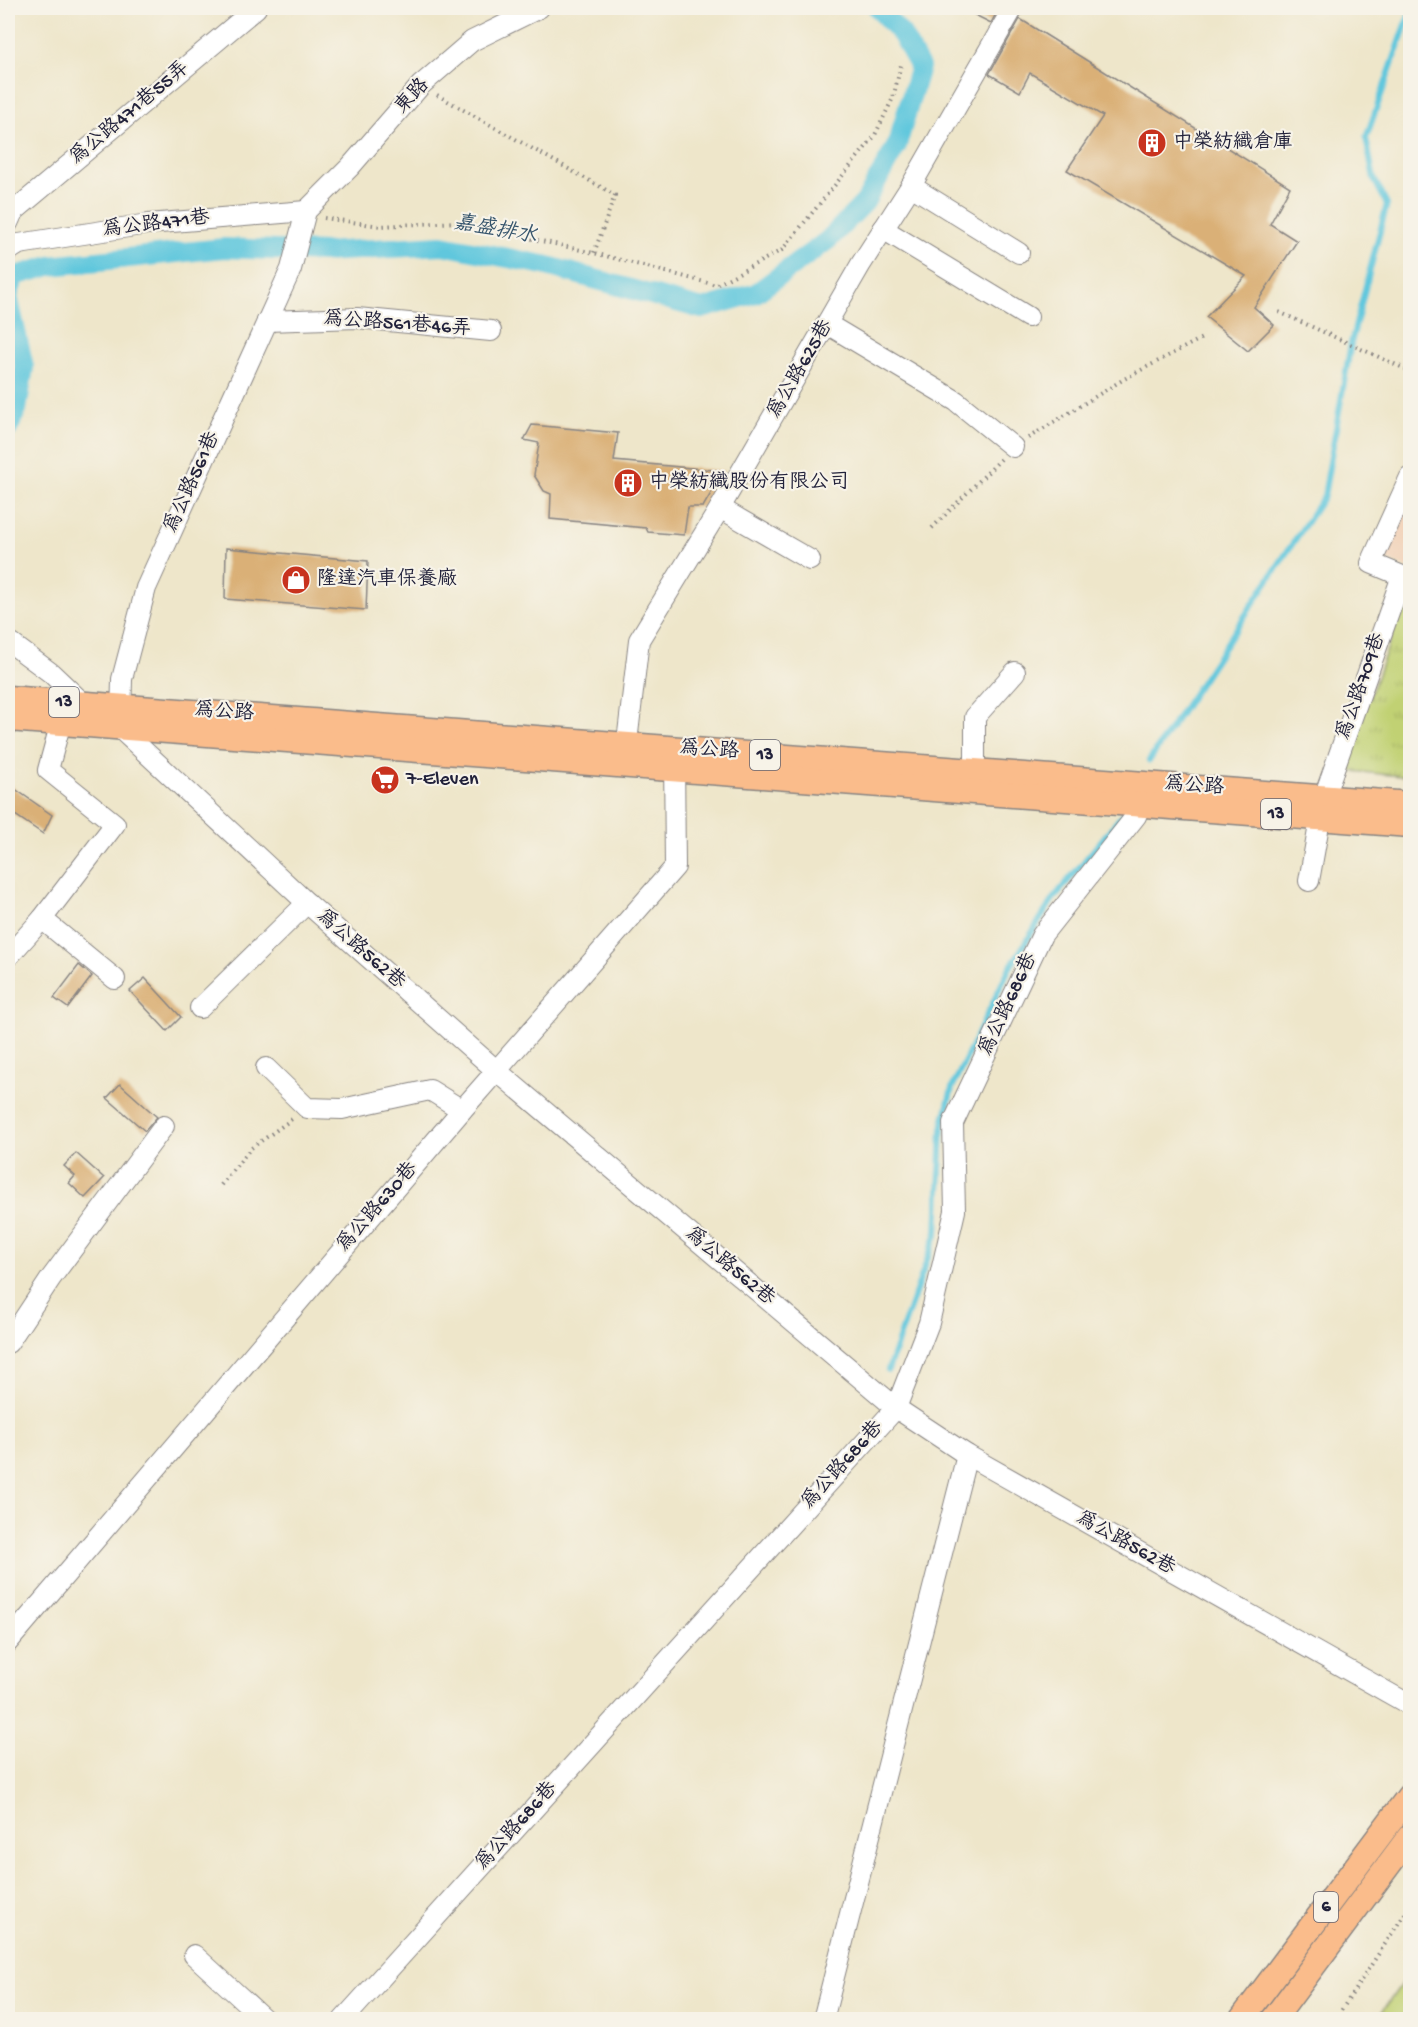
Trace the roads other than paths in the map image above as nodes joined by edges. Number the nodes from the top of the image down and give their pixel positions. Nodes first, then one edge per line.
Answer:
1 (256, 8) edge
2 (539, 8) edge
3 (1013, 8) edge
4 (911, 186) junction
5 (306, 211) junction
6 (8, 223) edge
7 (883, 230) junction
8 (8, 251) edge
9 (1019, 253) dead end
10 (1028, 316) dead end
11 (267, 321) junction
12 (827, 324) junction
13 (490, 331) dead end
14 (1013, 447) road end
15 (1410, 477) edge
16 (720, 508) junction
17 (810, 560) dead end
18 (1406, 578) edge
19 (8, 640) edge
20 (1015, 672) dead end
21 (8, 698) edge
22 (81, 704) junction
23 (121, 716) junction
24 (8, 718) edge
25 (61, 722) junction
26 (626, 754) junction
27 (673, 759) junction
28 (975, 771) junction
29 (1145, 793) junction
30 (1410, 804) edge
31 (1322, 807) junction
32 (1410, 825) edge
33 (1310, 881) dead end
34 (307, 903) junction
35 (42, 919) junction
36 (8, 957) edge
37 (115, 980) dead end
38 (200, 1008) dead end
39 (266, 1068) dead end
40 (498, 1072) junction
41 (462, 1110) junction
42 (164, 1126) dead end
43 (8, 1343) edge
44 (896, 1408) junction
45 (967, 1455) junction
46 (8, 1642) edge
47 (1410, 1704) edge
48 (1410, 1795) edge
49 (1410, 1836) edge
50 (194, 1955) dead end
51 (265, 2019) edge
52 (343, 2019) edge
53 (823, 2019) edge
54 (1241, 2019) edge
55 (1273, 2019) edge

1 - 6 street, 為公路471巷55弄
2 - 5 street, 東路
3 - 4 street, 為公路625巷
4 - 7 street, 為公路625巷
4 - 9 street
5 - 8 street, 為公路471巷
5 - 11 street, 為公路561巷
7 - 10 street
7 - 12 street, 為公路625巷
11 - 13 street, 為公路561巷46弄
11 - 23 street, 為公路561巷
12 - 14 street
12 - 16 street, 為公路625巷
15 - 18 street, 為公路709巷
16 - 17 street
16 - 26 street, 為公路625巷
18 - 31 street, 為公路709巷
19 - 22 street
20 - 28 street
21 - 22 main road, 為公路 / 13
22 - 23 main road, 為公路 / 13
23 - 25 main road, 為公路 / 13
23 - 26 main road, 為公路 / 13
23 - 34 street, 為公路562巷
24 - 25 main road, 為公路 / 13
25 - 35 street
26 - 27 main road, 為公路 / 13
27 - 28 main road, 為公路 / 13
27 - 29 main road, 為公路 / 13
27 - 40 street, 為公路630巷
28 - 29 main road, 為公路 / 13
29 - 31 main road, 為公路 / 13
29 - 44 street, 為公路686巷
30 - 31 main road, 為公路 / 13
31 - 32 main road, 為公路 / 13
31 - 33 street, 為公路709巷
34 - 38 street
34 - 40 street, 為公路562巷
35 - 36 street
35 - 37 street
39 - 41 street
40 - 41 street, 為公路630巷
40 - 44 street, 為公路562巷
41 - 46 street, 為公路630巷
42 - 43 street
44 - 45 street, 為公路562巷
44 - 52 street, 為公路686巷
45 - 47 street, 為公路562巷
45 - 53 street
48 - 54 main road, 6
49 - 55 main road, 6
50 - 51 street

